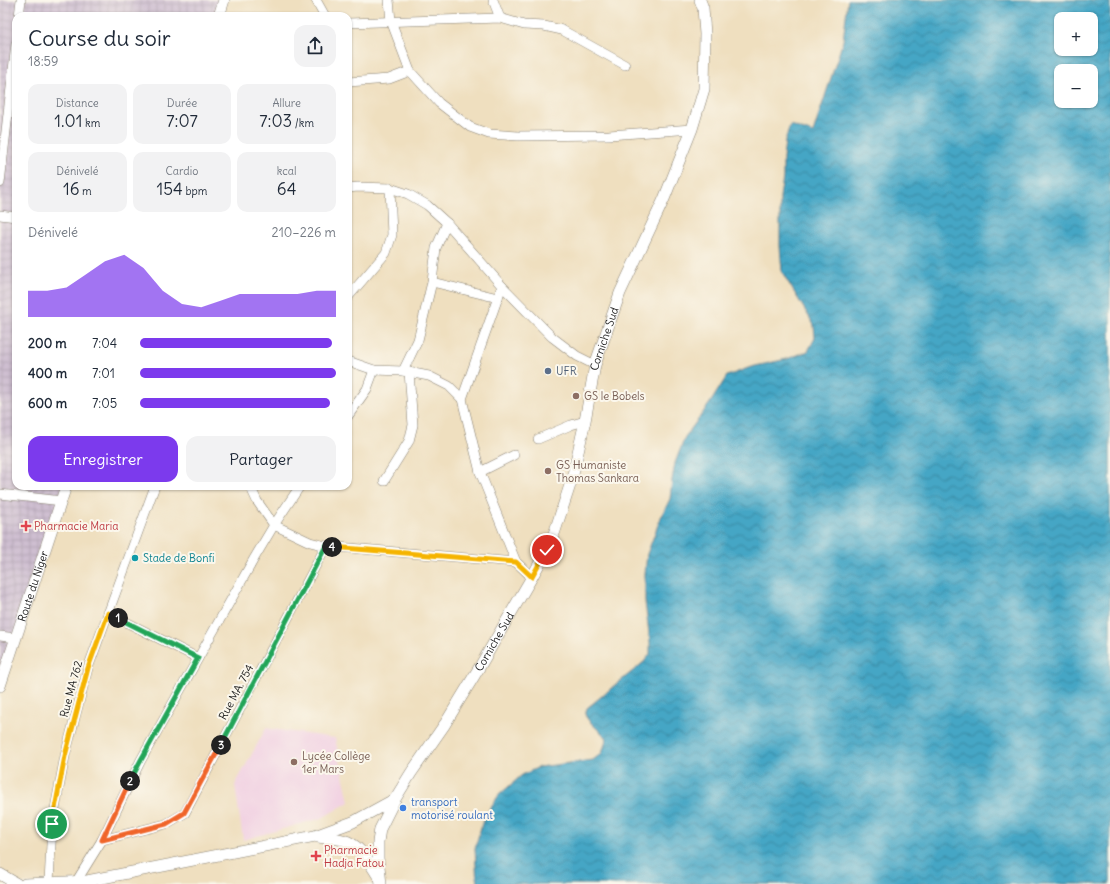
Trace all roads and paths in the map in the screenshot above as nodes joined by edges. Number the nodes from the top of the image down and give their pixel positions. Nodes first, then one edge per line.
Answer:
1 (21, 0) edge
2 (224, 0) edge
3 (316, 0) edge
4 (389, 0) edge
5 (493, 0) edge
6 (700, 0) edge
7 (20, 12) edge
8 (220, 12) edge
9 (323, 12) edge
10 (500, 18) junction
11 (390, 21) junction
12 (352, 23) edge
13 (626, 65) dead end
14 (410, 72) junction
15 (12, 79) edge
16 (352, 82) edge
17 (692, 129) junction
18 (0, 183) edge
19 (352, 188) edge
20 (390, 188) junction
21 (0, 215) edge
22 (12, 216) edge
23 (447, 223) junction
24 (432, 282) junction
25 (502, 286) junction
26 (352, 292) edge
27 (498, 298) junction
28 (352, 362) edge
29 (595, 365) junction
30 (374, 370) junction
31 (406, 371) junction
32 (462, 399) junction
33 (352, 410) edge
34 (585, 421) junction
35 (538, 439) dead end
36 (514, 455) dead end
37 (480, 472) junction
38 (384, 481) dead end
39 (65, 490) edge
40 (154, 490) edge
41 (252, 490) edge
42 (297, 490) edge
43 (0, 494) edge
44 (62, 501) junction
45 (274, 525) junction
46 (326, 546) junction
47 (516, 562) junction
48 (532, 577) junction
49 (108, 613) junction
50 (0, 636) edge
51 (16, 638) junction
52 (198, 658) junction
53 (0, 686) edge
54 (395, 799) junction
55 (315, 836) junction
56 (102, 840) junction
57 (0, 874) edge
58 (0, 882) edge
59 (76, 882) junction
60 (90, 882) edge
61 (381, 882) edge
62 (49, 883) edge
63 (16, 884) edge
64 (25, 884) edge

1 - 7 street
2 - 8 main road
3 - 9 street
4 - 11 street
5 - 10 street
6 - 17 main road, Corniche Sud
10 - 11 street
10 - 13 street
11 - 12 street
11 - 14 street
14 - 16 street
14 - 17 street
15 - 18 street
17 - 29 main road, Corniche Sud
19 - 20 street
20 - 23 street
20 - 26 street
21 - 22 street
23 - 24 street
23 - 25 street
24 - 27 street
24 - 31 street
25 - 27 street
25 - 29 street
27 - 32 street
28 - 30 street
29 - 34 main road, Corniche Sud
30 - 31 street
30 - 33 street
31 - 32 street
31 - 38 street
32 - 37 street
34 - 35 street
34 - 48 main road, Corniche Sud
36 - 37 street
37 - 47 street
39 - 44 main road, Route du Niger
40 - 49 street, Rue MA 762
41 - 45 street
42 - 45 street
43 - 44 street
44 - 51 main road, Route du Niger
45 - 46 street
45 - 52 street
46 - 47 street
46 - 56 street, Rue MA. 754
47 - 48 street
48 - 54 main road, Corniche Sud
49 - 52 street
49 - 62 street, Rue MA 762
50 - 51 street
51 - 53 main road, Route du Niger
52 - 56 street
54 - 55 main road
54 - 61 main road, Corniche Sud
55 - 60 main road
55 - 61 main road
56 - 59 street
57 - 63 main road
58 - 63 main road
59 - 60 main road
59 - 62 main road
62 - 64 main road

